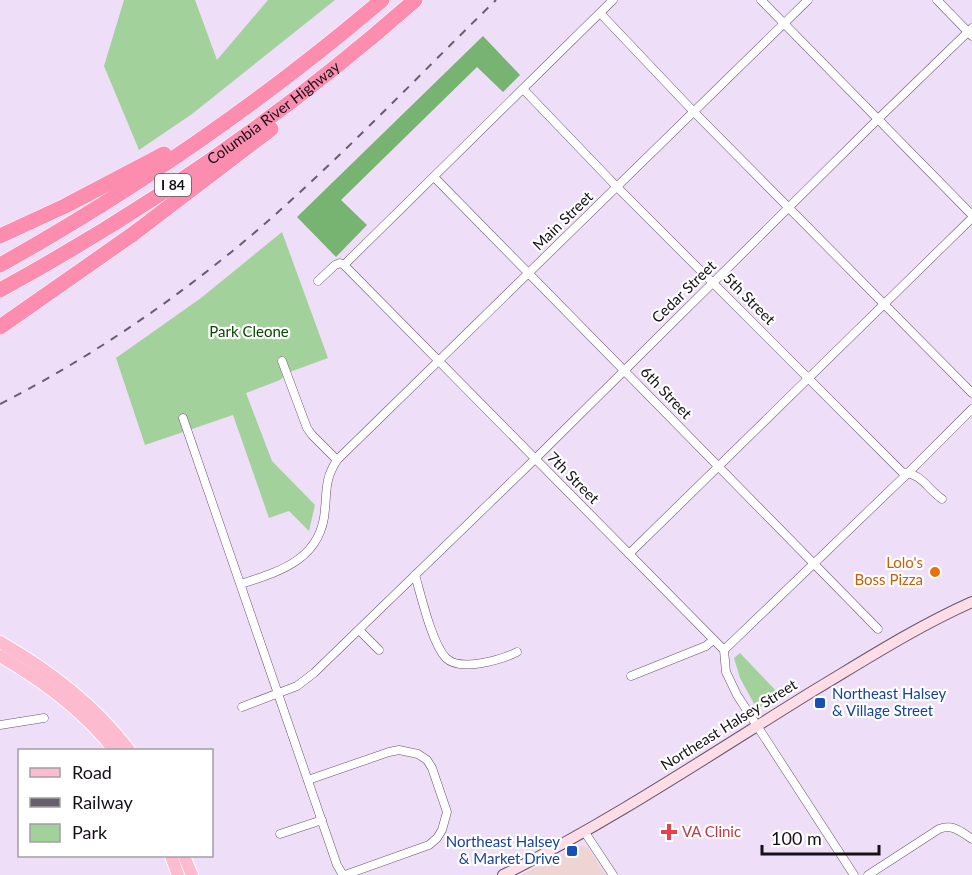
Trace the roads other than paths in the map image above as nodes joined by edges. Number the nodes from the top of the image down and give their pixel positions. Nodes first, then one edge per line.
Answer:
1 (382, 0) edge
2 (415, 0) edge
3 (613, 0) edge
4 (761, 0) edge
5 (808, 0) edge
6 (937, 0) edge
7 (600, 13) junction
8 (784, 23) junction
9 (971, 32) edge
10 (337, 66) junction
11 (523, 89) junction
12 (694, 112) junction
13 (231, 119) junction
14 (876, 120) junction
15 (434, 177) junction
16 (617, 187) junction
17 (788, 207) junction
18 (972, 217) edge
19 (0, 236) edge
20 (0, 265) edge
21 (344, 265) junction
22 (530, 273) junction
23 (318, 281) dead end
24 (713, 282) junction
25 (0, 290) edge
26 (884, 304) junction
27 (0, 327) edge
28 (282, 361) dead end
29 (439, 362) junction
30 (624, 369) junction
31 (808, 379) junction
32 (972, 393) edge
33 (972, 409) edge
34 (183, 418) dead end
35 (535, 459) junction
36 (337, 460) junction
37 (719, 466) junction
38 (908, 473) junction
39 (942, 499) dead end
40 (629, 554) junction
41 (815, 563) junction
42 (415, 575) junction
43 (241, 584) junction
44 (972, 602) edge
45 (878, 629) dead end
46 (359, 630) junction
47 (713, 640) junction
48 (0, 642) edge
49 (380, 650) dead end
50 (723, 650) junction
51 (517, 652) dead end
52 (0, 656) edge
53 (631, 676) dead end
54 (278, 694) junction
55 (242, 707) dead end
56 (44, 718) dead end
57 (0, 724) edge
58 (756, 726) junction
59 (113, 749) edge
60 (128, 749) edge
61 (308, 780) junction
62 (322, 820) junction
63 (584, 831) junction
64 (280, 834) dead end
65 (972, 839) edge
66 (172, 857) edge
67 (185, 857) edge
68 (178, 875) edge
69 (192, 875) edge
70 (344, 875) edge
71 (503, 875) edge
72 (613, 875) edge
73 (854, 875) edge
74 (868, 875) edge

1 - 13 highway, Columbia River Highway / I 84
2 - 10 highway, Columbia River Highway / I 84
3 - 7 street
4 - 8 street
5 - 8 street, Main Street
6 - 9 street
7 - 11 street
7 - 12 street
8 - 12 street, Main Street
8 - 14 street
9 - 14 street, Cedar Street
10 - 25 highway, Columbia River Highway / I 84
10 - 27 highway
11 - 15 street
11 - 16 street, 5th Street
12 - 16 street, Main Street
12 - 17 street
13 - 19 highway
13 - 20 highway, Columbia River Highway / I 84
14 - 17 street, Cedar Street
14 - 18 street
15 - 21 street
15 - 22 street, 6th Street
16 - 22 street, Main Street
16 - 24 street, 5th Street
17 - 24 street, Cedar Street
17 - 26 street
18 - 26 street
21 - 23 street
21 - 29 street, 7th Street
22 - 29 street, Main Street
22 - 30 street, 6th Street
24 - 30 street, Cedar Street
24 - 31 street, 5th Street
26 - 31 street
26 - 32 street
28 - 36 street
29 - 35 street, 7th Street
29 - 36 street, Main Street
30 - 35 street, Cedar Street
30 - 37 street, 6th Street
31 - 37 street
31 - 38 street, 5th Street
33 - 38 street
34 - 43 street
35 - 40 street, 7th Street
35 - 42 street, Cedar Street
36 - 43 street
37 - 40 street
37 - 41 street, 6th Street
38 - 39 street, 5th Street
38 - 41 street
40 - 47 street, 7th Street
41 - 45 street, 6th Street
41 - 50 street
42 - 46 street, Cedar Street
42 - 51 street
43 - 54 street
44 - 58 main road, Northeast Halsey Street
46 - 49 street
46 - 54 street, Cedar Street
47 - 50 street, 7th Street
47 - 53 street
48 - 60 main road
50 - 58 street
52 - 59 main road
54 - 55 street, Cedar Street
54 - 61 street
56 - 57 street
58 - 63 main road, Northeast Halsey Street
58 - 73 street
61 - 62 street
61 - 70 street
62 - 64 street
62 - 70 street
63 - 71 main road, Northeast Halsey Street
63 - 72 street
65 - 74 street
66 - 68 main road
67 - 69 main road

